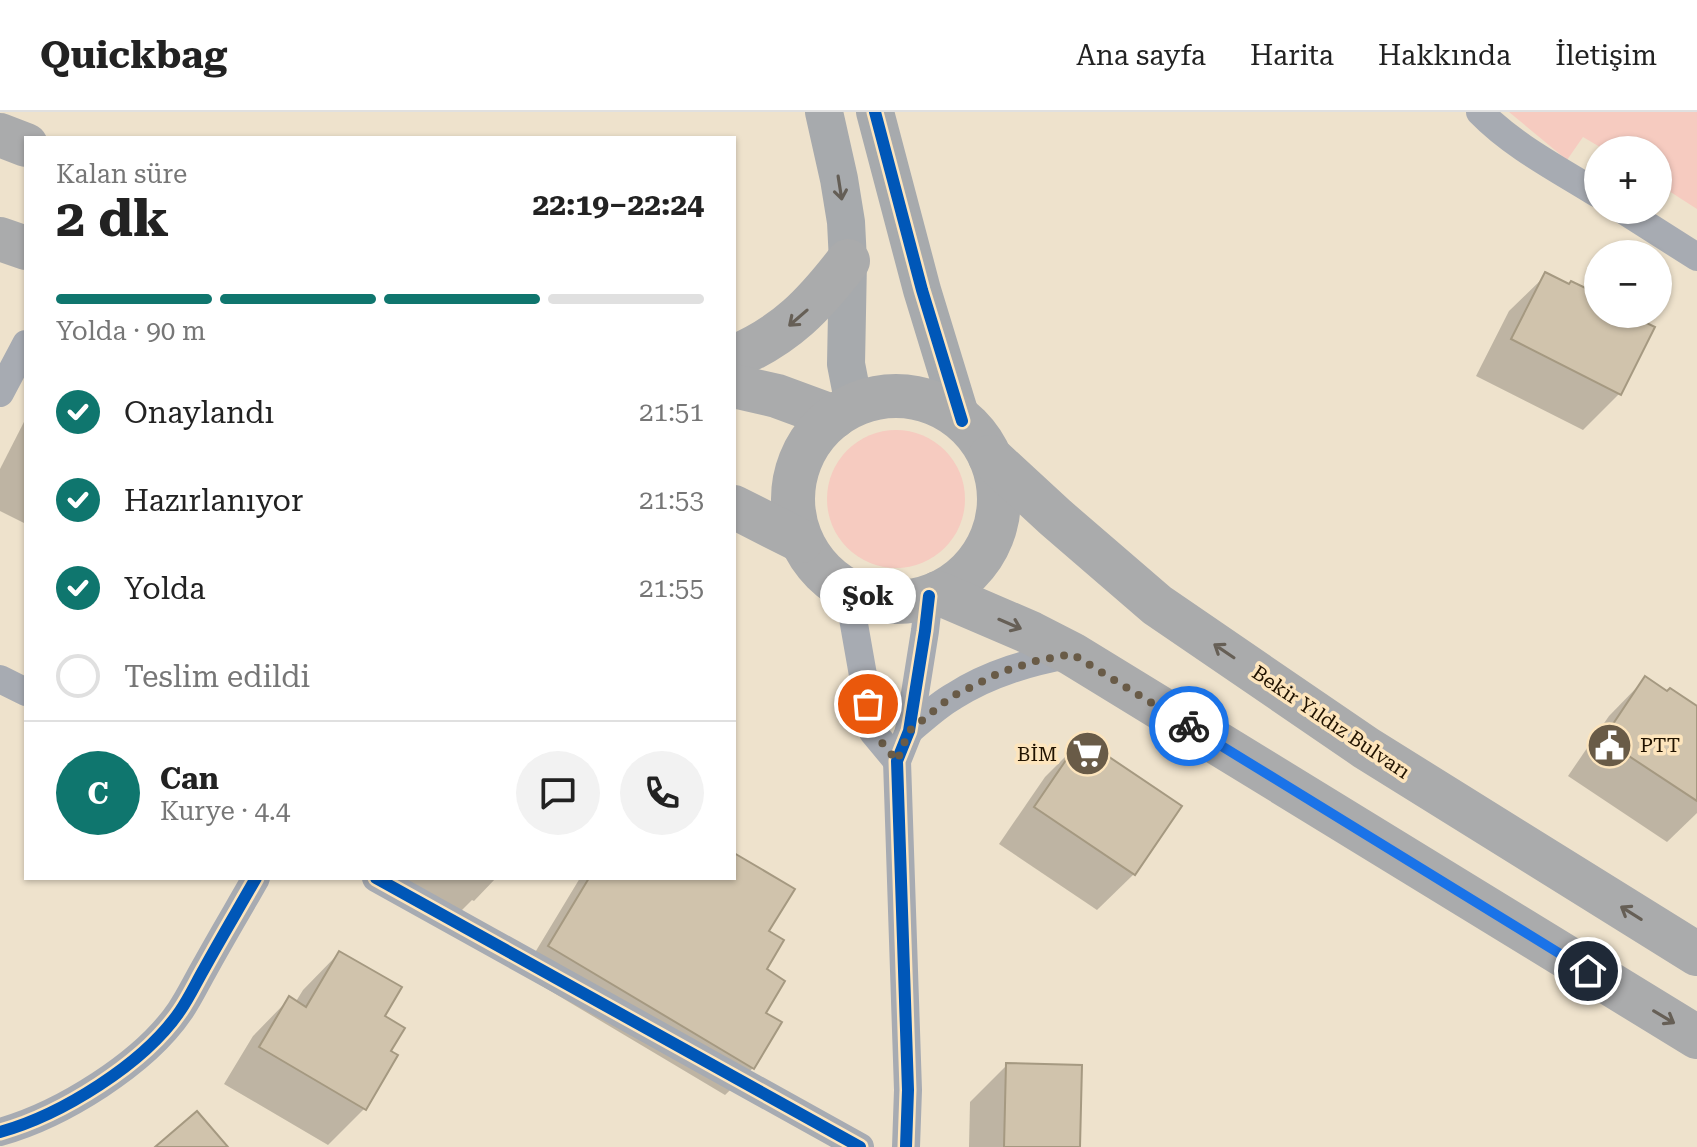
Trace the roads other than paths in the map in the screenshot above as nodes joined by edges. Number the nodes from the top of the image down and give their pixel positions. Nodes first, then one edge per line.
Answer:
1 (824, 112) edge
2 (875, 112) edge
3 (1480, 112) edge
4 (0, 135) edge
5 (24, 144) edge
6 (1584, 185) edge
7 (1645, 224) edge
8 (0, 239) edge
9 (24, 247) edge
10 (1697, 257) edge
11 (848, 261) junction
12 (24, 348) edge
13 (736, 356) edge
14 (736, 386) edge
15 (1, 390) edge
16 (844, 411) junction
17 (962, 421) junction
18 (990, 457) junction
19 (736, 508) edge
20 (801, 541) junction
21 (848, 590) junction
22 (934, 595) junction
23 (1072, 654) junction
24 (0, 679) edge
25 (24, 691) edge
26 (909, 731) junction
27 (897, 761) junction
28 (255, 880) edge
29 (380, 880) edge
30 (1697, 954) edge
31 (1697, 1037) edge
32 (0, 1132) edge
33 (860, 1147) edge
34 (906, 1147) edge

1 -> 11 street
2 - 17 street
3 - 6 street
4 - 5 main road
7 - 10 street
8 - 9 main road
11 -> 13 main road
11 - 16 street
12 - 15 street
14 - 16 main road
16 - 17 main road
16 - 20 main road
17 - 18 main road
18 - 22 main road
30 -> 18 main road, Bekir Yıldız Bulvarı
19 - 20 main road
20 - 21 main road
21 - 22 main road
21 - 27 street
22 -> 23 main road
22 - 26 street
23 - 26 street
23 -> 31 main road
24 - 25 street
26 - 27 street
27 - 34 street
28 - 32 street
29 - 33 street

